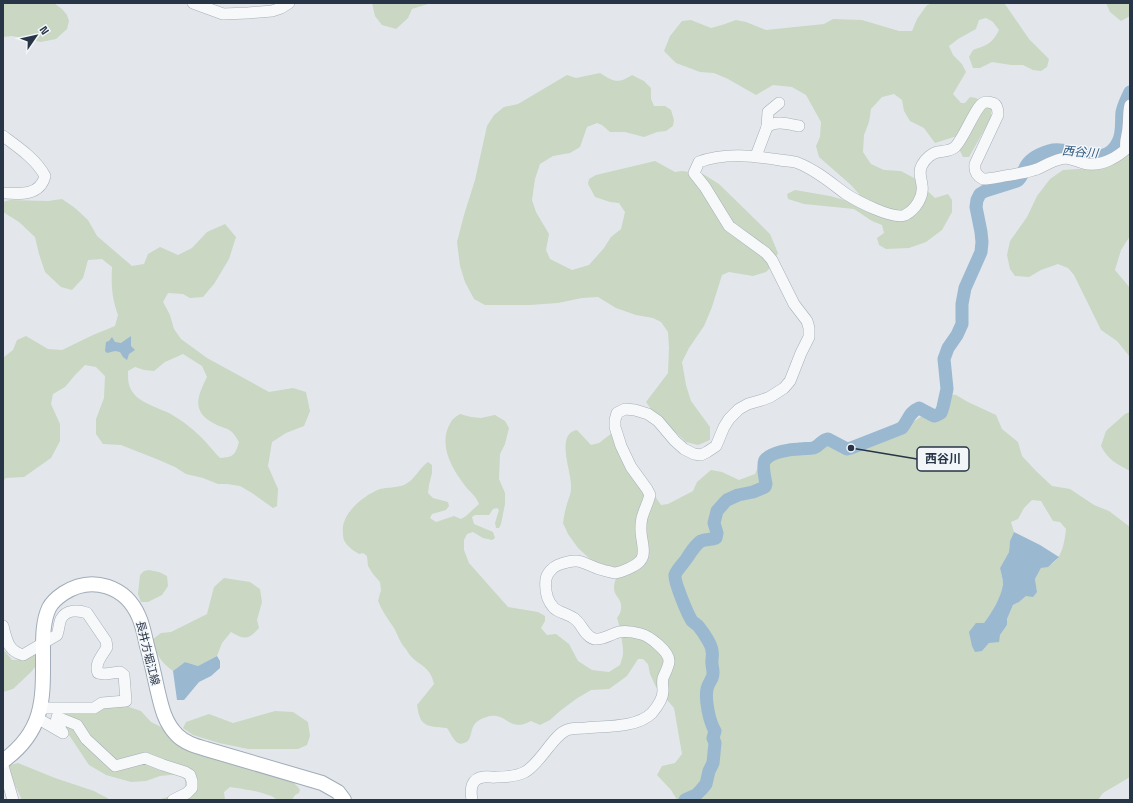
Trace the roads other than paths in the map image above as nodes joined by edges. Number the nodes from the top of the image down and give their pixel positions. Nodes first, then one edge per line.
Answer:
1 (193, 3) edge
2 (289, 3) edge
3 (779, 103) dead end
4 (1130, 105) edge
5 (799, 126) dead end
6 (767, 127) junction
7 (3, 136) edge
8 (1128, 147) edge
9 (756, 156) junction
10 (3, 193) edge
11 (3, 626) edge
12 (43, 643) junction
13 (39, 713) junction
14 (3, 761) edge
15 (3, 766) edge
16 (13, 800) edge
17 (173, 800) edge
18 (344, 800) edge
19 (472, 800) edge

1 - 2 street
3 - 6 street
4 - 8 street
5 - 6 street
6 - 9 street
7 - 10 street
8 - 9 street
9 - 19 street
11 - 12 street
12 - 13 main road, 長井方堀江線
12 - 13 street
12 - 18 main road, 長井方堀江線
13 - 14 main road, 長井方堀江線
13 - 17 street
15 - 16 street

